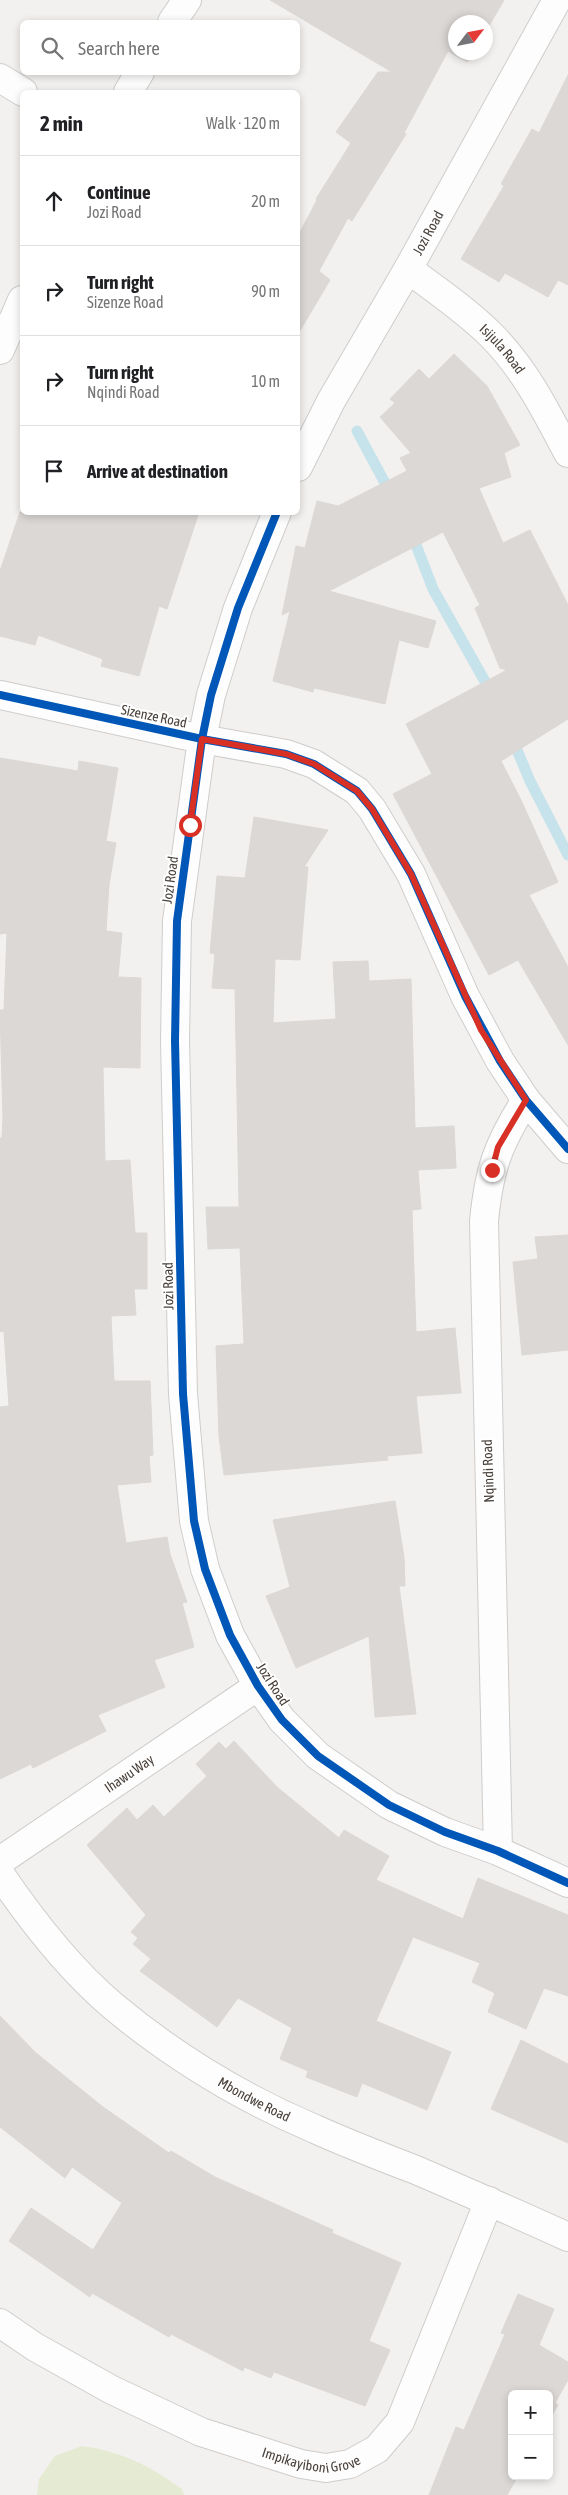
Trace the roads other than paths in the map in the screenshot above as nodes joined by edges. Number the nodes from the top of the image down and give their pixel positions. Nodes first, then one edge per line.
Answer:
1 (187, 0) edge
2 (559, 0) edge
3 (568, 5) edge
4 (173, 20) edge
5 (138, 75) edge
6 (0, 78) edge
7 (21, 90) edge
8 (129, 90) edge
9 (408, 269) junction
10 (20, 305) edge
11 (0, 350) edge
12 (568, 453) edge
13 (300, 463) edge
14 (276, 515) edge
15 (0, 695) edge
16 (202, 739) junction
17 (526, 1100) junction
18 (568, 1149) edge
19 (258, 1686) junction
20 (498, 1851) junction
21 (0, 1861) edge
22 (0, 1874) edge
23 (568, 1883) edge
24 (489, 2201) junction
25 (568, 2237) edge
26 (0, 2323) edge

1 - 4 street
2 - 3 street
2 - 9 street, Jozi Road
5 - 8 street
6 - 7 street
9 - 12 street, Isijula Road
9 - 13 street, Jozi Road
10 - 11 street
14 - 16 street, Jozi Road
15 - 16 street, Sizenze Road
16 - 17 street, Sizenze Road
16 - 19 street, Jozi Road
17 - 18 street, Sizenze Road
17 - 20 street, Nqindi Road
19 - 20 street, Jozi Road
19 - 21 street, Ihawu Way
20 - 23 street, Jozi Road
22 - 24 street, Mbondwe Road
24 - 25 street, Mbondwe Road
24 - 26 street, Impikayiboni Grove

